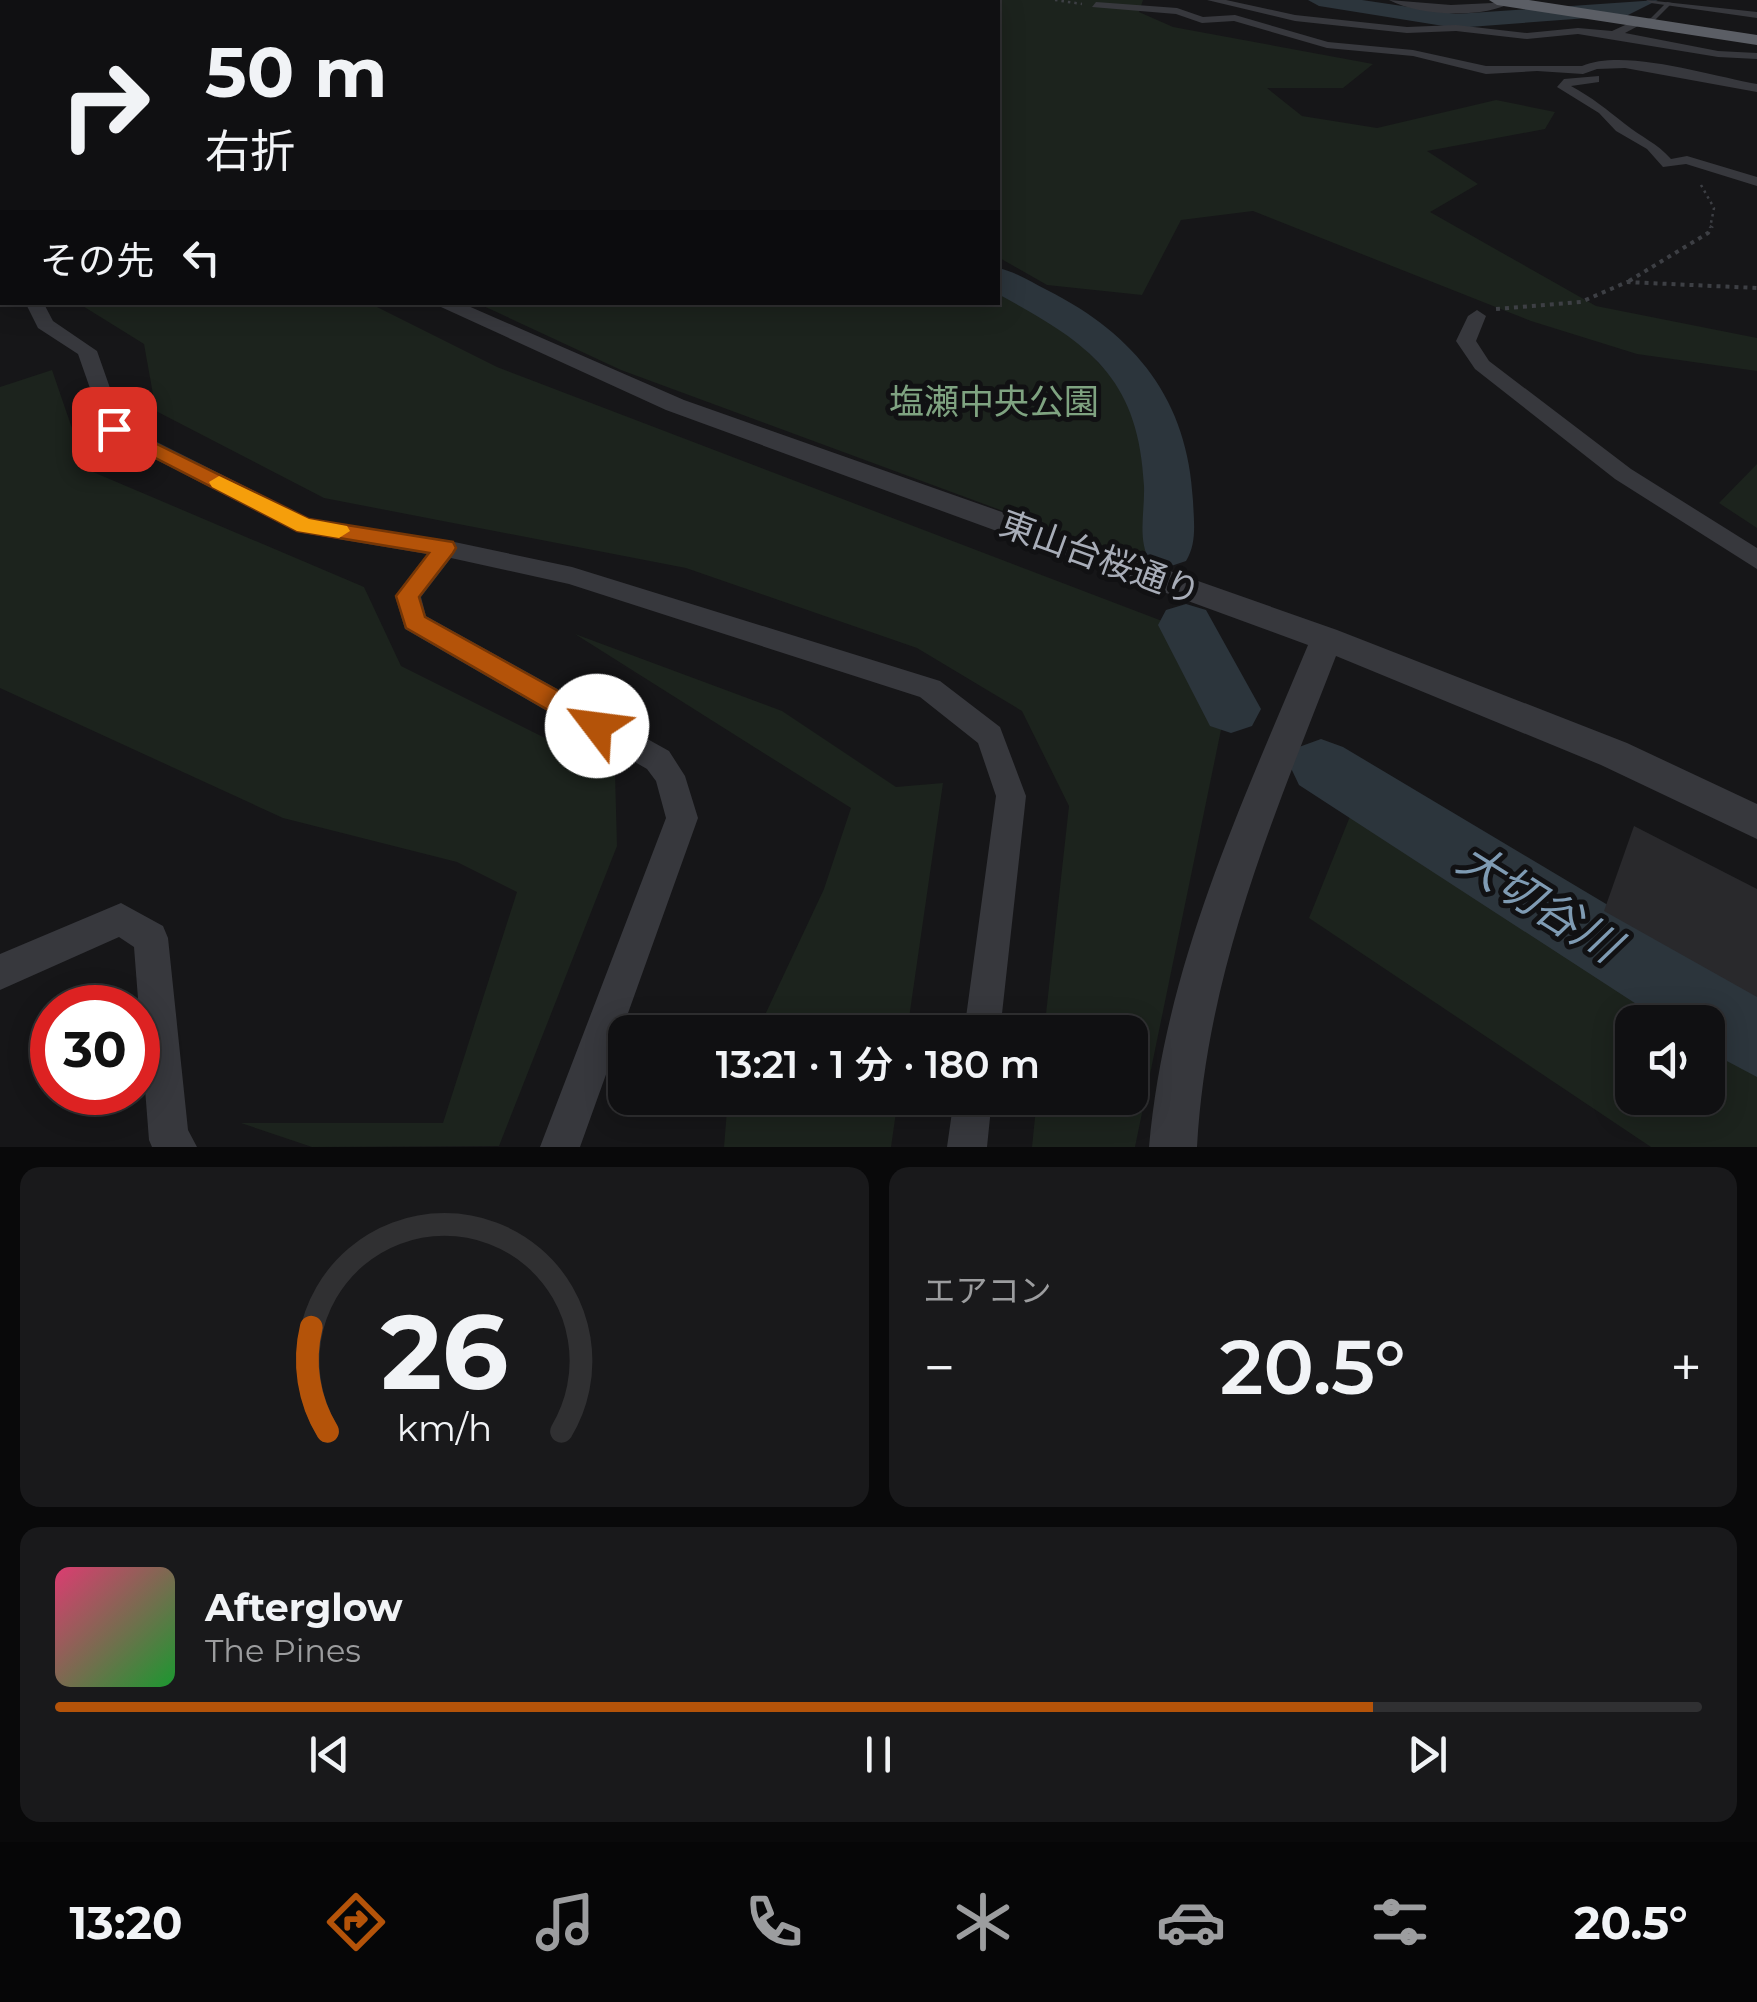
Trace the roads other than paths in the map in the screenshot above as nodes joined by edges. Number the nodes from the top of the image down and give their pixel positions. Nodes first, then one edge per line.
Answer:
1 (1212, 0) edge
2 (1394, 0) edge
3 (1652, 0) edge
4 (1502, 1) edge
5 (1671, 2) edge
6 (1096, 5) road end
7 (1260, 12) junction
8 (1757, 16) edge
9 (1217, 18) junction
10 (1408, 30) junction
11 (1632, 31) junction
12 (1542, 38) junction
13 (1757, 40) edge
14 (1597, 55) junction
15 (1757, 56) edge
16 (1438, 58) junction
17 (1537, 67) junction
18 (1568, 82) junction
19 (1757, 88) edge
20 (1757, 182) edge
21 (36, 305) edge
22 (447, 305) edge
23 (1477, 316) road end
24 (445, 548) junction
25 (1757, 560) edge
26 (1326, 639) junction
27 (1757, 822) edge
28 (0, 972) edge
29 (984, 1015) edge
30 (972, 1115) edge
31 (176, 1147) edge
32 (560, 1147) edge
33 (967, 1147) edge
34 (1173, 1147) edge

1 - 7 street
2 - 4 street
3 - 5 street
4 - 11 highway
5 - 8 street
5 - 11 lane
6 - 9 street
7 - 9 street
7 - 10 street
9 - 16 street
10 - 11 street
10 - 16 street
11 - 12 street
11 - 13 highway
11 - 15 street
12 - 14 street
12 - 17 street
14 - 17 street
14 - 18 street
14 - 19 street
16 - 17 street
17 - 18 street
18 - 20 street
21 - 24 street
22 - 26 street, 東山台桜通り
23 - 25 street
24 - 29 street
24 - 32 street
26 - 27 street, 東山台桜通り
26 - 34 street
28 - 31 street
30 - 33 street

